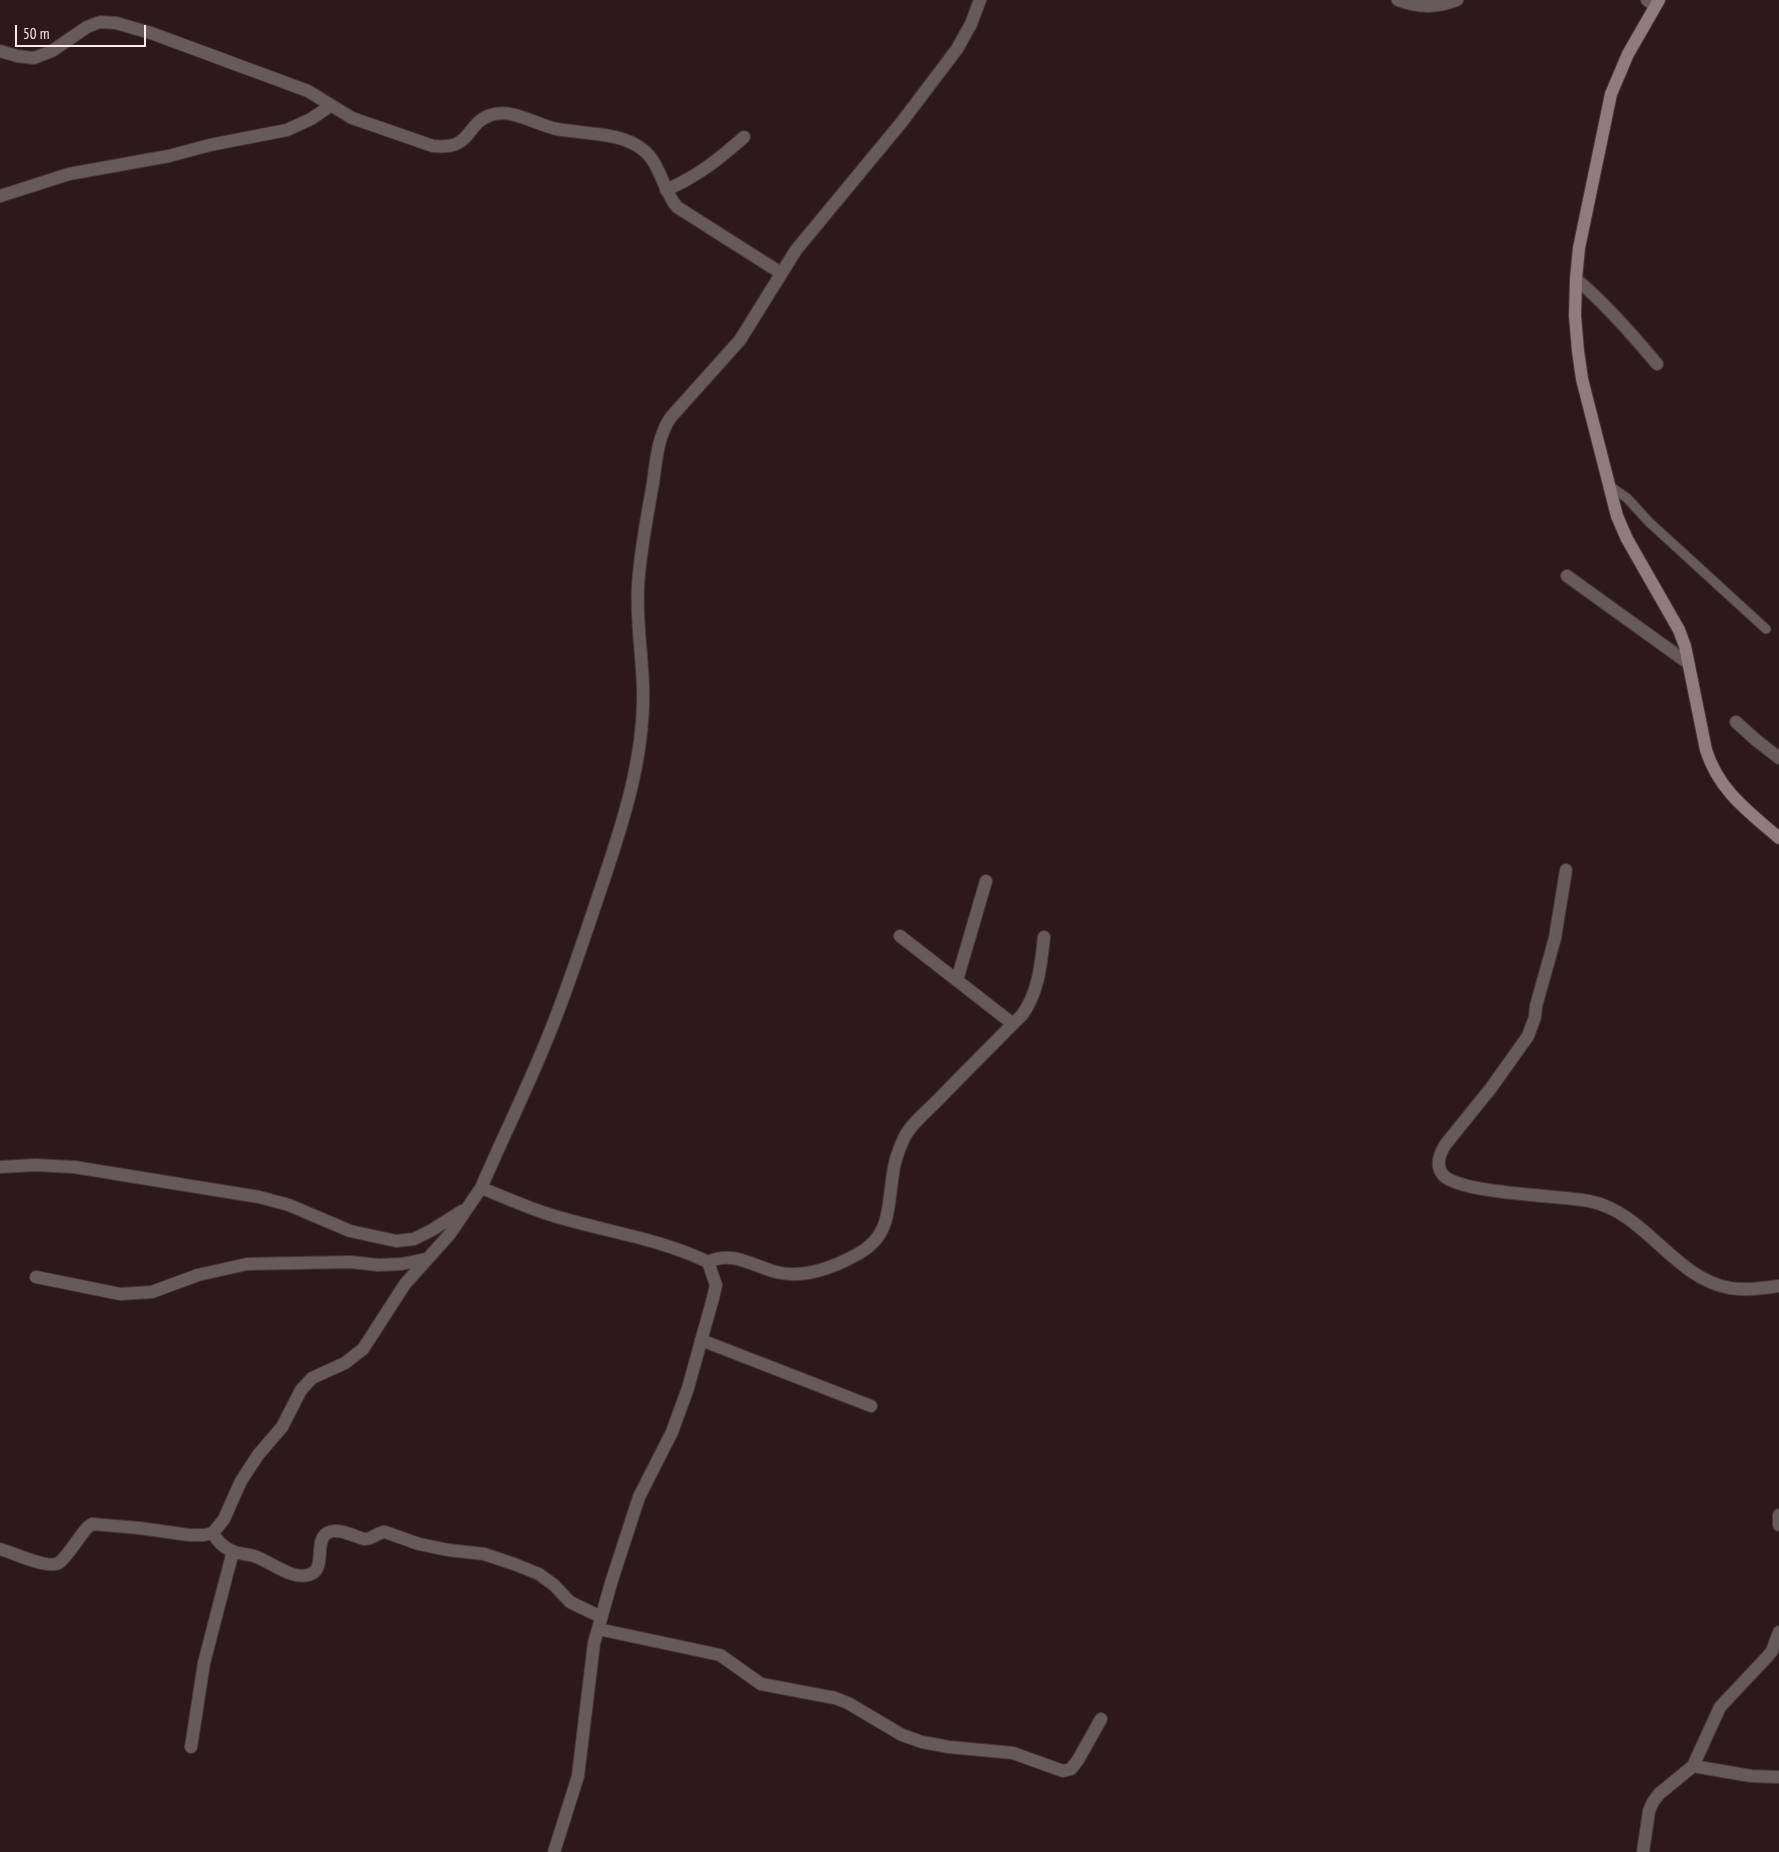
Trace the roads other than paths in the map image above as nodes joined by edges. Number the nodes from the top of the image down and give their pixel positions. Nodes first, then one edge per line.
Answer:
1 (980, 0) edge
2 (1398, 0) edge
3 (1457, 0) edge
4 (1654, 2) edge
5 (0, 51) edge
6 (330, 106) junction
7 (744, 137) dead end
8 (666, 190) junction
9 (0, 196) edge
10 (781, 273) junction
11 (1576, 279) junction
12 (1657, 364) dead end
13 (1608, 485) junction
14 (1567, 576) dead end
15 (1766, 629) dead end
16 (1688, 663) junction
17 (1736, 722) dead end
18 (1779, 758) edge
19 (1779, 838) edge
20 (1566, 870) dead end
21 (986, 881) dead end
22 (900, 936) dead end
23 (1044, 937) dead end
24 (957, 980) junction
25 (1013, 1024) junction
26 (0, 1167) edge
27 (481, 1188) junction
28 (469, 1207) junction
29 (426, 1258) junction
30 (708, 1262) junction
31 (36, 1277) dead end
32 (1779, 1286) edge
33 (701, 1340) junction
34 (871, 1406) dead end
35 (1779, 1515) edge
36 (1779, 1526) edge
37 (213, 1532) junction
38 (0, 1548) edge
39 (233, 1551) junction
40 (600, 1623) junction
41 (1779, 1632) edge
42 (1101, 1719) dead end
43 (191, 1747) dead end
44 (1692, 1766) junction
45 (1779, 1777) edge
46 (554, 1852) edge
47 (1643, 1852) edge

1 - 10 street
2 - 3 street
4 - 11 street
5 - 6 street
6 - 8 street
6 - 9 street
7 - 8 street
8 - 10 street
10 - 27 street
11 - 12 street
11 - 13 street
13 - 15 lane
13 - 16 street
14 - 16 street
16 - 19 street
17 - 18 street
20 - 32 street
21 - 24 street
22 - 24 street
23 - 25 street
24 - 25 street
25 - 30 street
26 - 28 street
27 - 28 street
27 - 30 street
28 - 29 street
29 - 31 street
29 - 37 street
30 - 33 street
33 - 34 street
33 - 40 street
35 - 36 street
37 - 38 street
37 - 39 street
39 - 40 street
39 - 43 street
40 - 42 street
40 - 46 street
41 - 44 street
44 - 45 street
44 - 47 street

